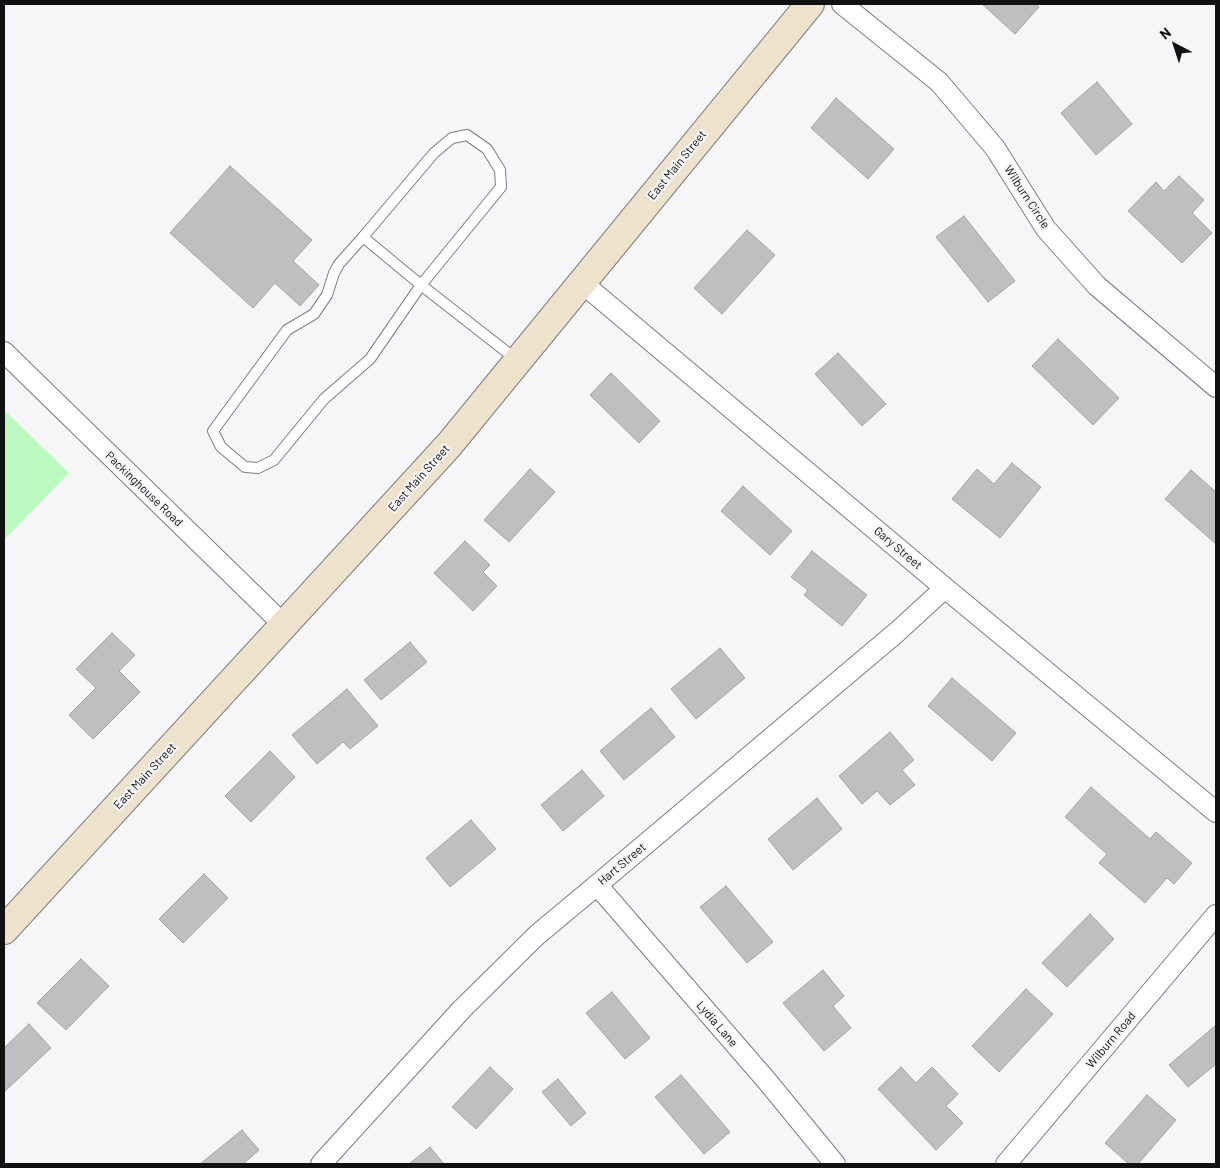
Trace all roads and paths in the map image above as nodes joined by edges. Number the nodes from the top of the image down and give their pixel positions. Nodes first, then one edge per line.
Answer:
1 (810, 4) edge
2 (842, 4) edge
3 (363, 238) junction
4 (581, 282) junction
5 (422, 284) junction
6 (4, 352) edge
7 (518, 361) junction
8 (1216, 387) edge
9 (945, 588) junction
10 (284, 625) junction
11 (1216, 812) edge
12 (597, 885) junction
13 (1216, 915) edge
14 (4, 930) edge
15 (321, 1164) edge
16 (835, 1164) edge
17 (1006, 1164) edge

1 - 4 main road, East Main Street
2 - 8 street, Wilburn Circle
3 - 5 lane
3 - 5 lane
3 - 5 lane
4 - 7 main road, East Main Street
4 - 9 street, Gary Street
5 - 7 lane
6 - 10 street, Packinghouse Road
7 - 10 main road, East Main Street
9 - 11 street, Gary Street
9 - 12 street, Hart Street
10 - 14 main road, East Main Street
12 - 15 street, Hart Street
12 - 16 street, Lydia Lane
13 - 17 street, Wilburn Road

